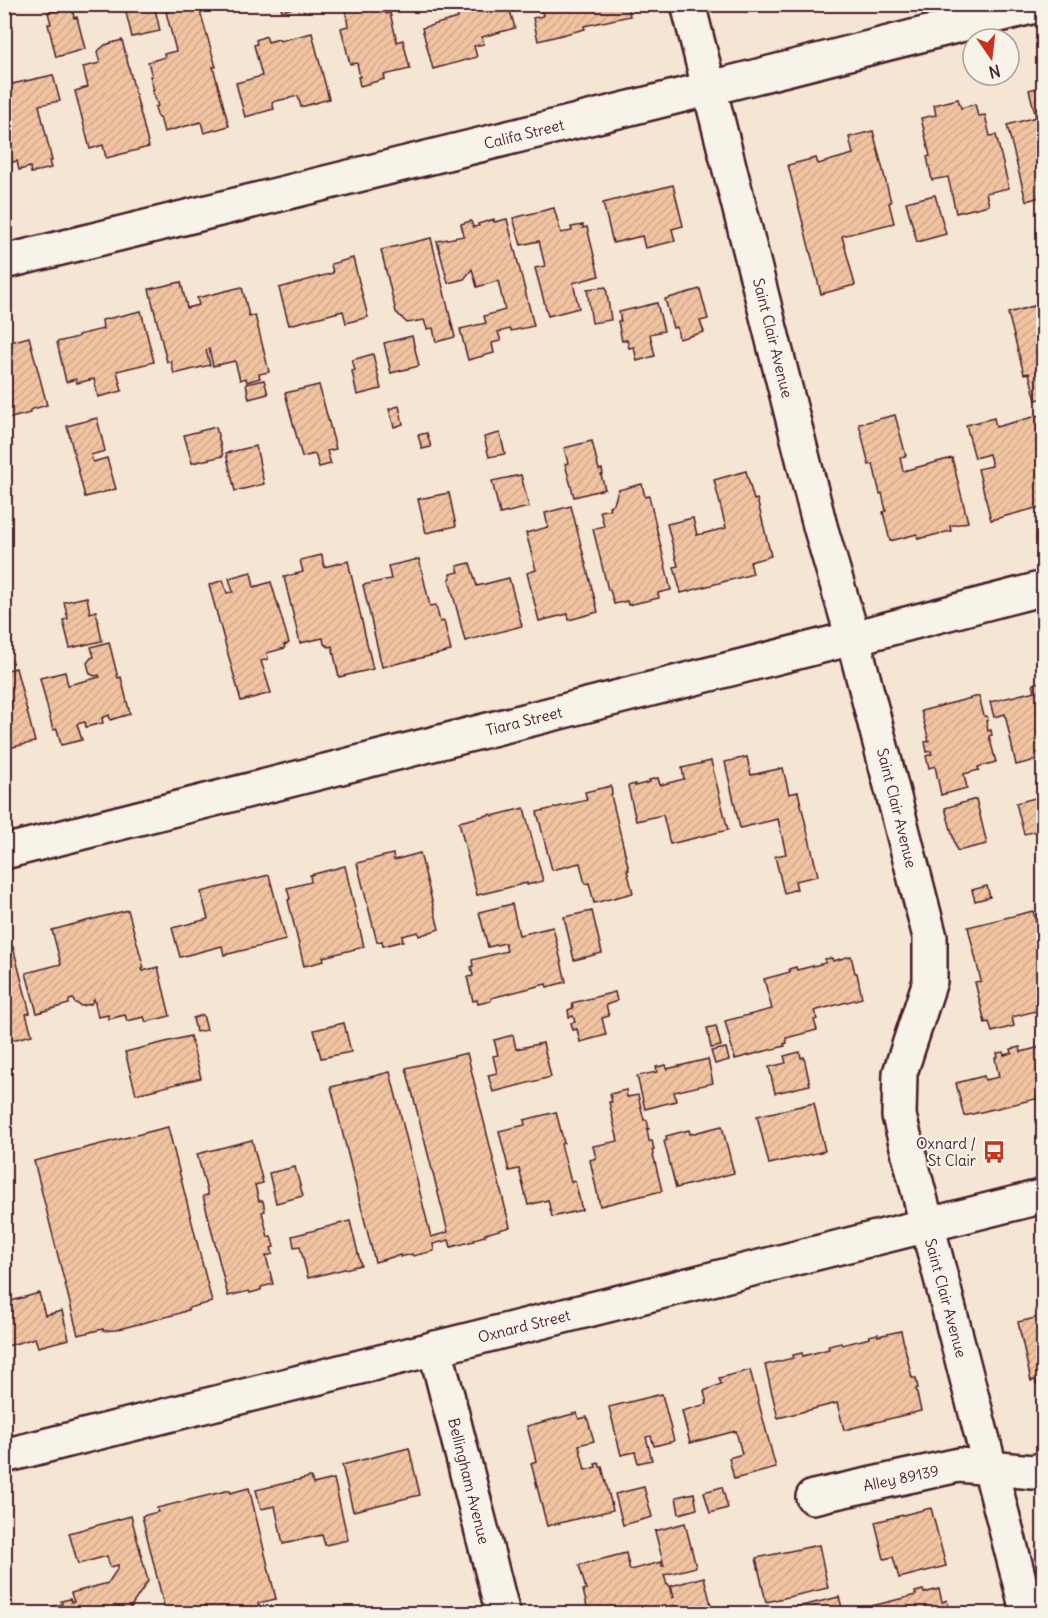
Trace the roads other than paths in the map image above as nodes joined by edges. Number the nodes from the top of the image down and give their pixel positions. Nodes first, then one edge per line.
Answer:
1 (688, 4) edge
2 (1043, 4) edge
3 (709, 88) junction
4 (4, 262) edge
5 (1044, 588) edge
6 (853, 638) junction
7 (4, 852) edge
8 (1044, 1196) edge
9 (926, 1225) junction
10 (435, 1348) junction
11 (4, 1456) edge
12 (991, 1468) junction
13 (1044, 1469) edge
14 (813, 1497) dead end
15 (503, 1614) edge
16 (1028, 1614) edge

1 - 3 street, Saint Clair Avenue
2 - 3 street, Califa Street
3 - 4 street, Califa Street
3 - 6 street, Saint Clair Avenue
5 - 6 street, Tiara Street
6 - 7 street, Tiara Street
6 - 9 street, Saint Clair Avenue
8 - 9 street, Oxnard Street
9 - 10 street, Oxnard Street
9 - 12 street, Saint Clair Avenue
10 - 11 street, Oxnard Street
10 - 15 street, Bellingham Avenue
12 - 13 street, Alley 89139
12 - 14 street, Alley 89139
12 - 16 street, Saint Clair Avenue

